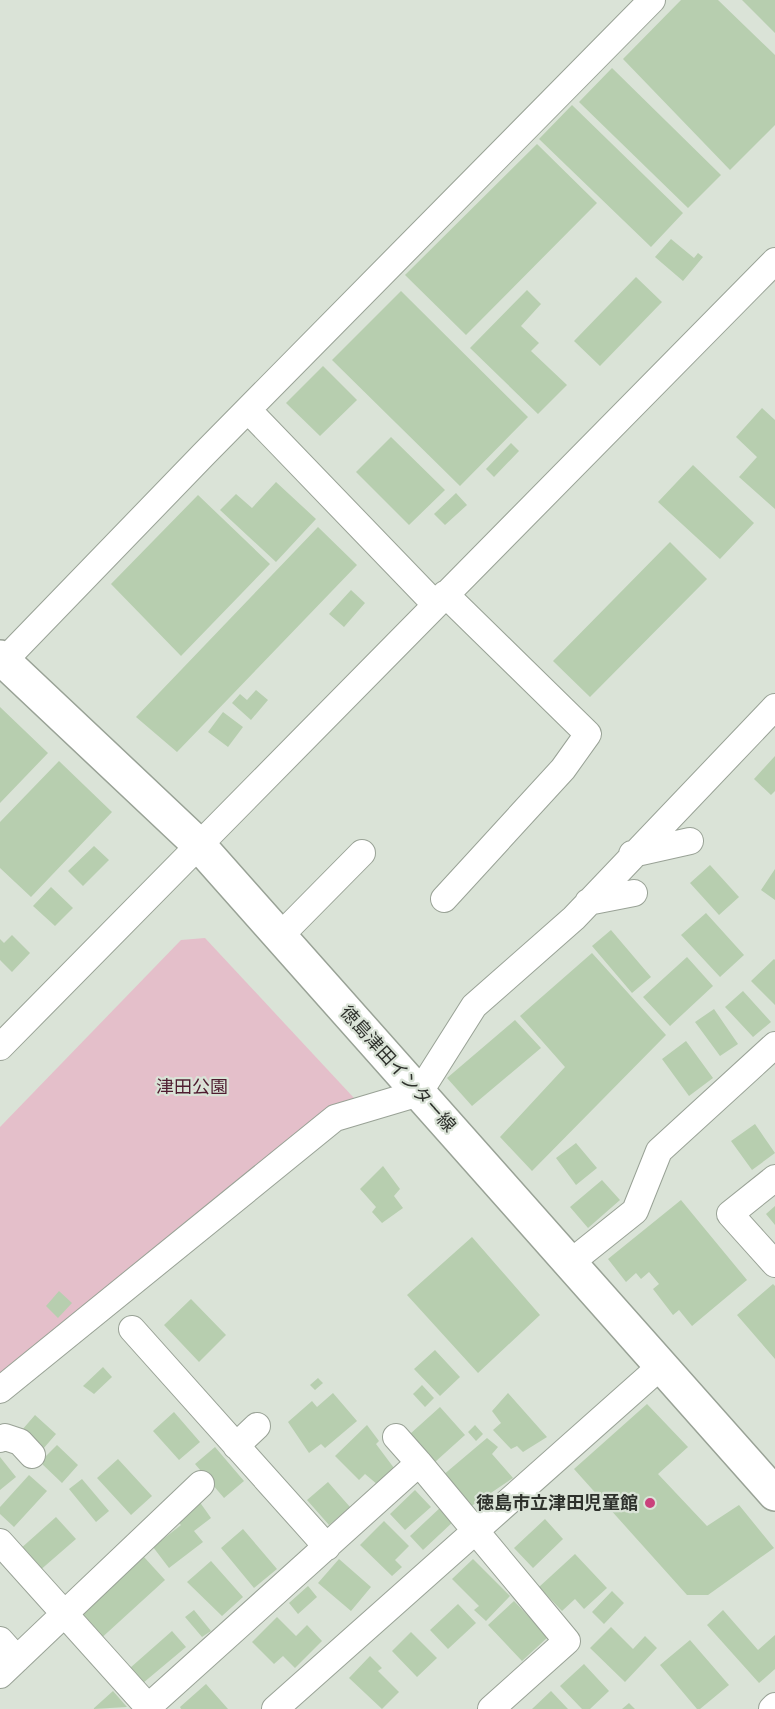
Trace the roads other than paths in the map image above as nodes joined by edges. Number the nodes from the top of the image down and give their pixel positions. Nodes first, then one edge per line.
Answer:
1 (652, 0) edge
2 (775, 261) edge
3 (249, 411) junction
4 (440, 599) junction
5 (1, 661) edge
6 (775, 707) edge
7 (690, 841) dead end
8 (198, 844) junction
9 (362, 853) dead end
10 (632, 855) junction
11 (634, 893) dead end
12 (444, 898) dead end
13 (588, 902) junction
14 (280, 936) junction
15 (775, 1045) edge
16 (0, 1047) edge
17 (419, 1093) junction
18 (775, 1178) edge
19 (570, 1263) junction
20 (775, 1264) edge
21 (132, 1329) dead end
22 (661, 1366) junction
23 (0, 1390) edge
24 (257, 1426) dead end
25 (396, 1437) dead end
26 (0, 1439) edge
27 (236, 1446) junction
28 (32, 1455) dead end
29 (418, 1463) junction
30 (201, 1484) dead end
31 (775, 1494) edge
32 (477, 1530) junction
33 (0, 1542) edge
34 (327, 1547) junction
35 (64, 1615) junction
36 (0, 1640) edge
37 (9, 1667) edge
38 (775, 1706) edge
39 (148, 1708) edge
40 (275, 1709) edge
41 (491, 1709) edge
42 (772, 1709) edge

1 - 3 street
2 - 4 street
3 - 4 street
3 - 5 street
4 - 8 street
4 - 12 street
5 - 8 main road, 徳島津田インター線
6 - 10 street
7 - 10 street
8 - 14 main road, 徳島津田インター線
8 - 16 street
9 - 14 street
10 - 13 street
11 - 13 street
13 - 17 street
14 - 17 main road, 徳島津田インター線
15 - 19 street
17 - 19 main road, 徳島津田インター線
17 - 23 street
18 - 20 street
19 - 22 main road, 徳島津田インター線
21 - 27 street
22 - 31 main road, 徳島津田インター線
22 - 32 street
24 - 27 street
25 - 29 street
26 - 28 street
27 - 34 street
29 - 32 street
29 - 34 street
30 - 35 street
32 - 40 street
32 - 41 street
33 - 35 street
34 - 39 street
35 - 37 street
35 - 39 street
36 - 37 street
38 - 42 street

